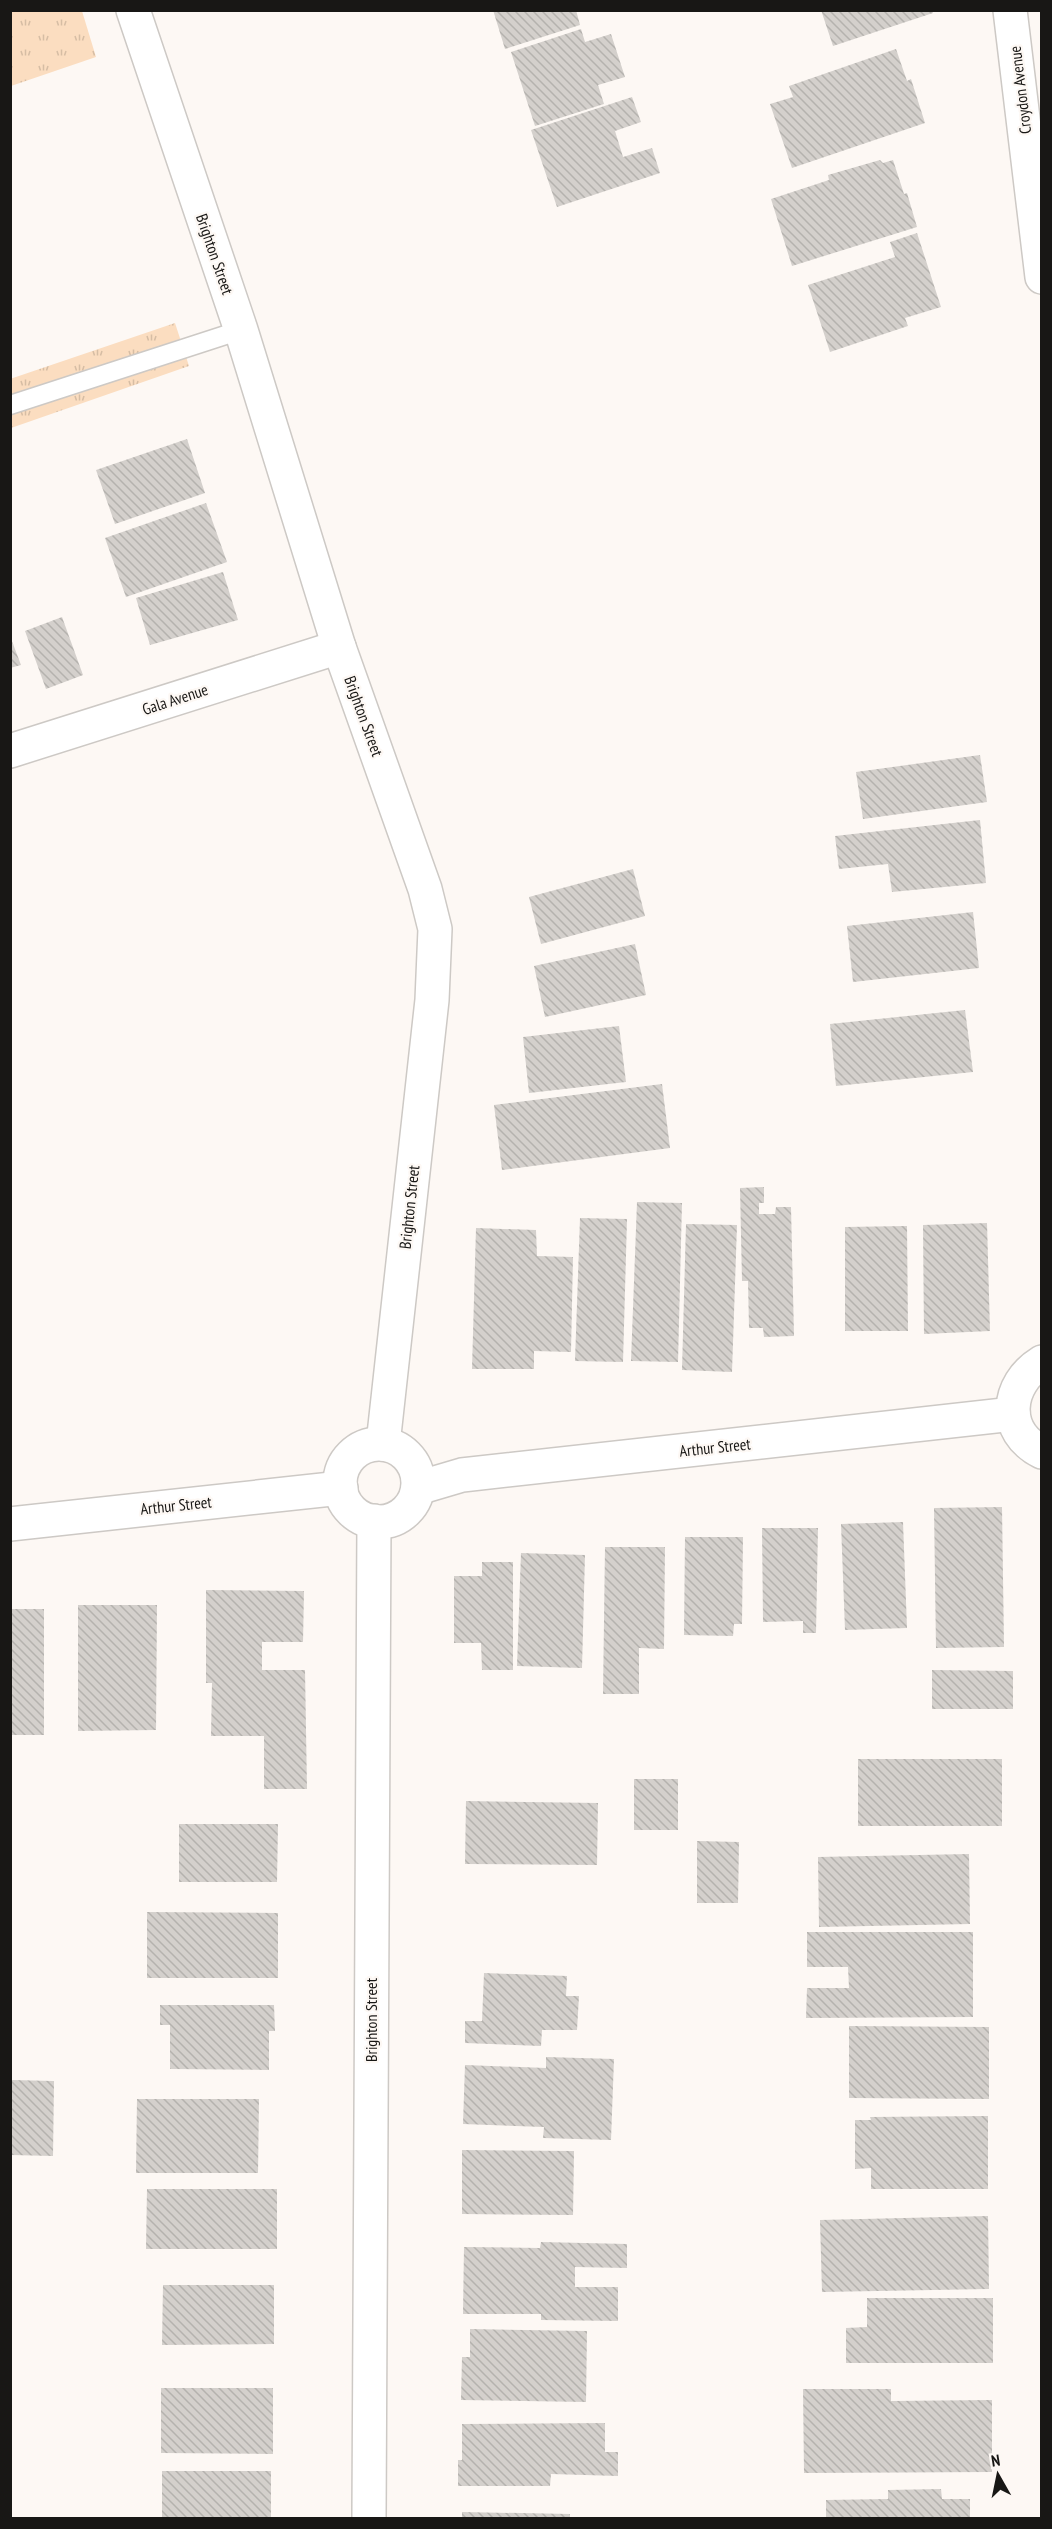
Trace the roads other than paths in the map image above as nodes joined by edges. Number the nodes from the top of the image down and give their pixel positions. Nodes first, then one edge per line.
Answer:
1 (133, 10) edge
2 (1010, 10) edge
3 (1041, 277) edge
4 (241, 330) junction
5 (10, 405) edge
6 (339, 647) junction
7 (10, 751) edge
8 (1041, 1362) edge
9 (1013, 1414) junction
10 (383, 1444) junction
11 (1041, 1452) edge
12 (341, 1488) junction
13 (418, 1488) junction
14 (374, 1521) junction
15 (10, 1524) edge
16 (369, 2518) edge

1 - 4 street, Brighton Street
2 - 3 street, Croydon Avenue
4 - 5 lane
4 - 6 street, Brighton Street
6 - 7 street, Gala Avenue
6 - 10 street, Brighton Street
8 - 9 street
9 - 11 street
9 - 13 street, Arthur Street
10 - 12 street
10 - 13 street
12 - 14 street
12 - 15 street, Arthur Street
13 - 14 street
14 - 16 street, Brighton Street

